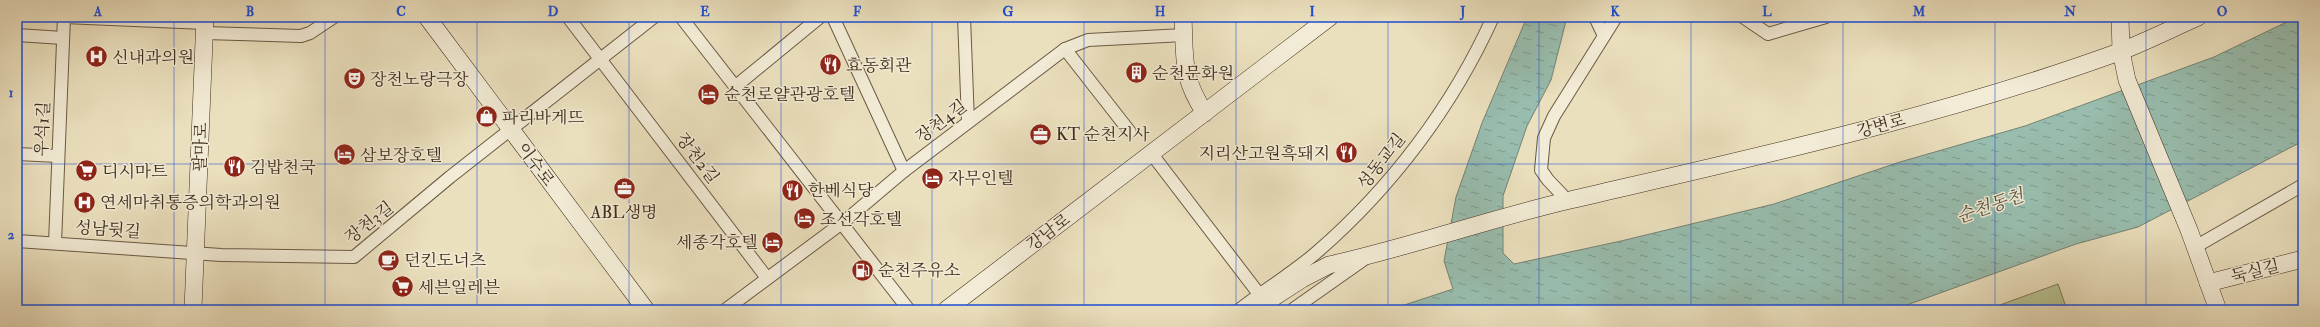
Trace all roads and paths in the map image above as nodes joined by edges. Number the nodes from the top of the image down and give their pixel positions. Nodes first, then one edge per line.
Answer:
1 (64, 17) edge
2 (334, 17) edge
3 (427, 17) edge
4 (568, 17) edge
5 (654, 17) edge
6 (681, 17) edge
7 (820, 17) edge
8 (833, 17) edge
9 (964, 17) edge
10 (1183, 17) edge
11 (1330, 17) edge
12 (1493, 17) edge
13 (1594, 17) edge
14 (1616, 17) edge
15 (1743, 17) edge
16 (1826, 17) edge
17 (2120, 17) edge
18 (2198, 17) edge
19 (205, 24) edge
20 (17, 35) edge
21 (1184, 35) junction
22 (1604, 36) junction
23 (63, 38) junction
24 (1065, 49) junction
25 (2121, 51) junction
26 (602, 59) junction
27 (736, 86) junction
28 (1206, 112) junction
29 (968, 122) junction
30 (511, 131) junction
31 (1130, 132) dead end
32 (1151, 153) junction
33 (17, 154) edge
34 (58, 156) junction
35 (904, 171) junction
36 (2303, 185) edge
37 (1561, 202) junction
38 (841, 223) junction
39 (17, 241) edge
40 (55, 243) junction
41 (2195, 247) junction
42 (196, 253) junction
43 (1368, 256) junction
44 (2303, 259) edge
45 (767, 278) junction
46 (2208, 283) junction
47 (1259, 294) junction
48 (193, 309) dead end
49 (646, 310) edge
50 (725, 310) edge
51 (910, 310) edge
52 (946, 310) edge
53 (1239, 310) edge
54 (1247, 310) edge
55 (1254, 310) edge
56 (1275, 310) edge
57 (1292, 310) edge
58 (2218, 310) edge

1 - 19 street
1 - 23 street, 우석1길
2 - 19 street
3 - 30 main road, 이수로
4 - 26 street, 장천2길
5 - 26 street
6 - 27 street
7 - 27 street
8 - 35 street
9 - 29 street
10 - 21 main road
11 - 28 main road, 강남로
12 - 47 street, 성동교길
13 - 22 street
14 - 22 street
15 - 16 street
17 - 25 main road
18 - 25 main road, 강변로
19 - 42 main road, 팔마로
20 - 23 street
21 - 24 street, 장천4길
21 - 28 main road
22 - 37 street
23 - 34 street, 우석1길
24 - 29 street, 장천4길
24 - 31 street
25 - 37 main road, 강변로
25 - 41 main road
26 - 30 street
26 - 45 street, 장천2길
27 - 38 street
28 - 32 main road, 강남로
29 - 35 street, 장천4길
30 - 42 street, 장천3길
30 - 49 main road, 이수로
32 - 47 street
32 - 52 main road, 강남로
33 - 34 street
34 - 40 street, 우석1길
35 - 38 street, 장천4길
36 - 41 street
37 - 43 main road, 강변로
38 - 45 street, 장천4길
38 - 51 street
39 - 40 street, 성남뒷길
40 - 42 street, 성남뒷길
41 - 46 main road
42 - 48 main road, 팔마로
43 - 55 main road
43 - 56 main road
43 - 57 street
44 - 46 main road, 둑실길
45 - 50 street, 장천4길
46 - 58 main road
47 - 53 street
47 - 54 street

